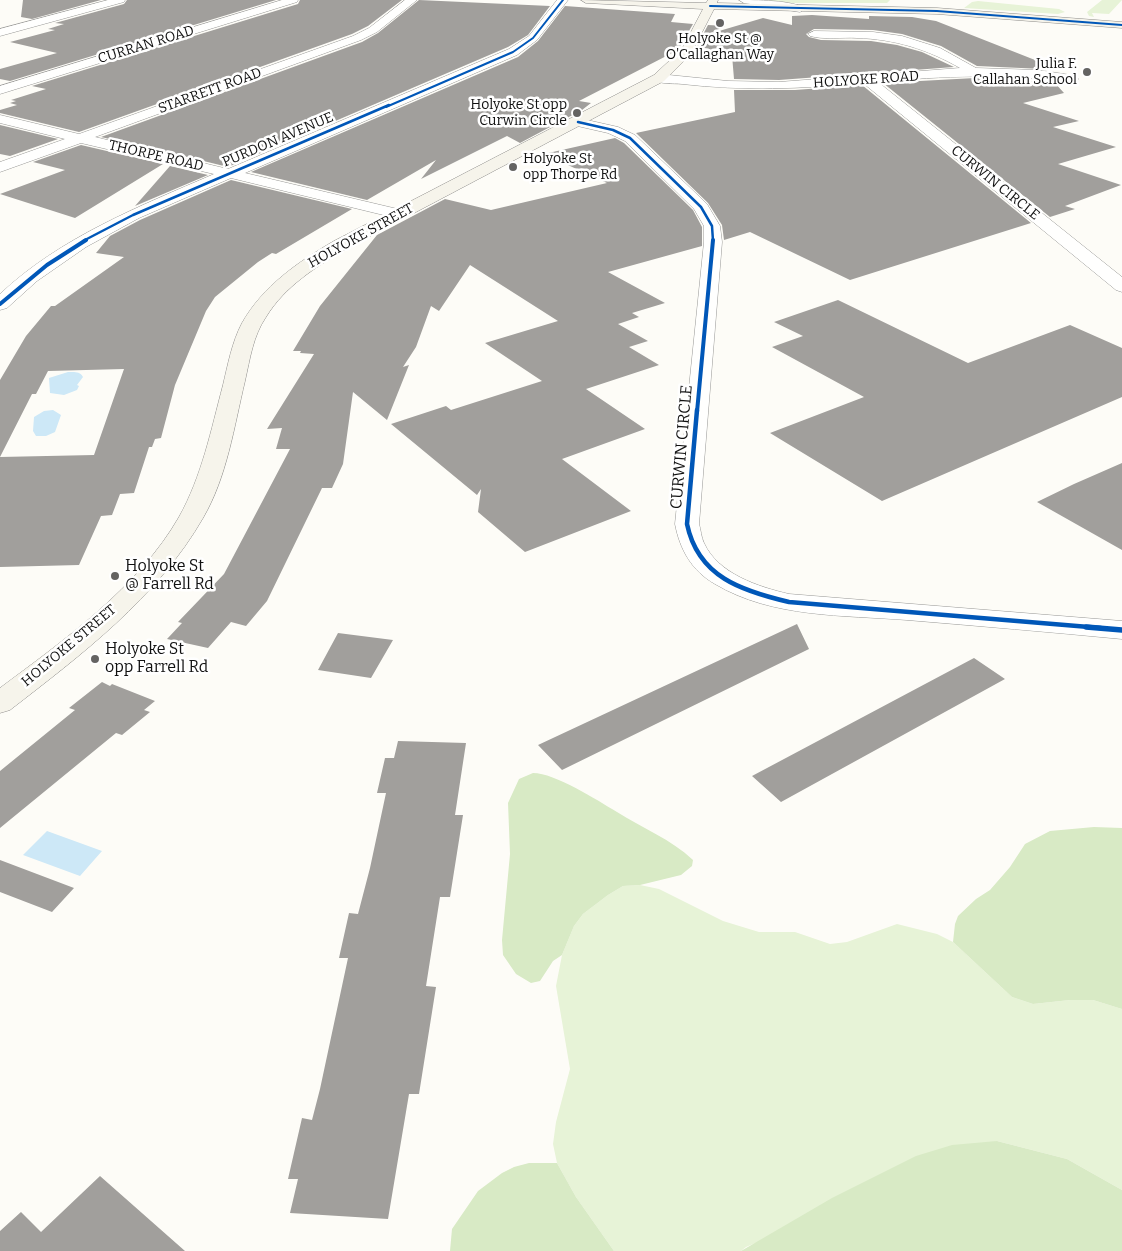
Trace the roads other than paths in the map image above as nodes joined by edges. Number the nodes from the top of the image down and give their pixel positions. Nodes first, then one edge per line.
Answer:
1 (120, 0) edge
2 (293, 0) edge
3 (412, 0) edge
4 (563, 0) edge
5 (586, 0) edge
6 (744, 0) edge
7 (711, 3) edge
8 (800, 9) junction
9 (0, 25) edge
10 (1122, 25) edge
11 (16, 28) junction
12 (0, 33) edge
13 (814, 34) dead end
14 (974, 72) junction
15 (659, 78) junction
16 (1072, 79) dead end
17 (866, 80) junction
18 (0, 90) edge
19 (0, 119) edge
20 (578, 122) junction
21 (80, 138) junction
22 (0, 167) edge
23 (229, 174) junction
24 (400, 214) junction
25 (1122, 286) edge
26 (0, 304) edge
27 (1122, 630) edge
28 (5, 693) edge

1 - 11 street
2 - 18 street, CURRAN ROAD
3 - 21 street, STARRETT ROAD
4 - 23 street, PURDON AVENUE
5 - 7 main road
6 - 8 street
7 - 8 main road
7 - 15 main road, HOLYOKE STREET
8 - 10 main road
9 - 11 street
11 - 12 street
13 - 14 street
14 - 16 street, HOLYOKE ROAD
14 - 17 street, HOLYOKE ROAD
15 - 17 street, HOLYOKE ROAD
15 - 20 main road, HOLYOKE STREET
17 - 25 street, CURWIN CIRCLE
19 - 21 street, THORPE ROAD
20 - 24 main road, HOLYOKE STREET
20 - 27 street, CURWIN CIRCLE
21 - 22 street, STARRETT ROAD
21 - 23 street, THORPE ROAD
23 - 24 street, THORPE ROAD
23 - 26 street, PURDON AVENUE
24 - 28 main road, HOLYOKE STREET

